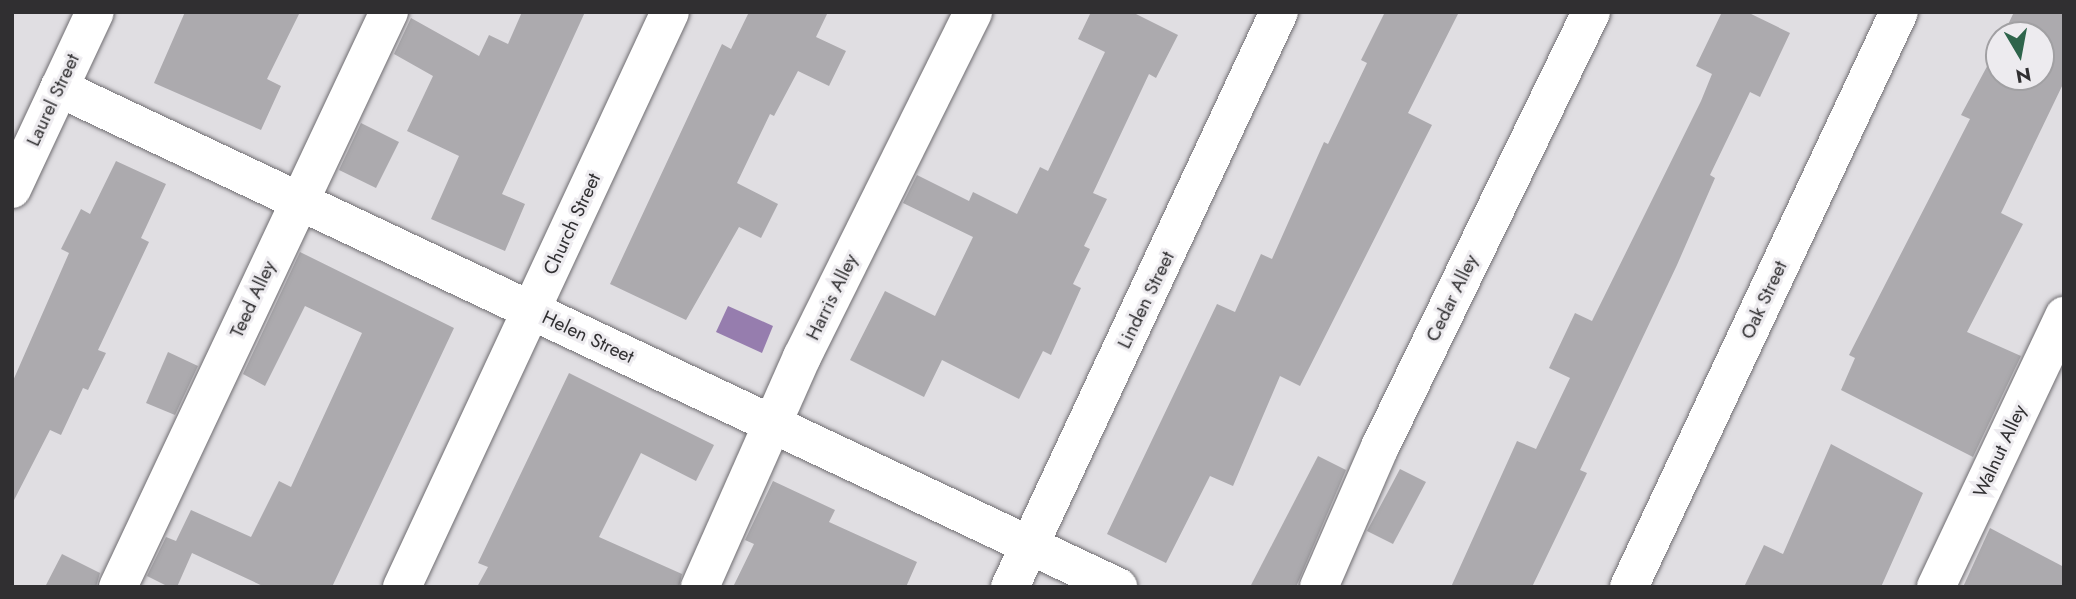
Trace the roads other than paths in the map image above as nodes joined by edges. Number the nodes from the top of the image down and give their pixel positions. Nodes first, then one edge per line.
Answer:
1 (94, 12) edge
2 (388, 12) edge
3 (670, 12) edge
4 (972, 12) edge
5 (1279, 12) edge
6 (1591, 12) edge
7 (1899, 12) edge
8 (59, 88) junction
9 (12, 189) edge
10 (299, 202) junction
11 (532, 311) junction
12 (2064, 316) edge
13 (773, 423) junction
14 (1029, 545) junction
15 (118, 587) edge
16 (402, 587) edge
17 (700, 587) edge
18 (1010, 587) edge
19 (1118, 587) edge
20 (1319, 587) edge
21 (1629, 587) edge
22 (1936, 587) edge

1 - 8 street, Laurel Street
2 - 10 street, Teed Alley
3 - 11 street, Church Street
4 - 13 street, Harris Alley
5 - 14 street, Linden Street
6 - 20 street, Cedar Alley
7 - 21 street, Oak Street
8 - 9 street, Laurel Street
8 - 10 street, Helen Street
10 - 11 street, Helen Street
10 - 15 street, Teed Alley
11 - 13 street, Helen Street
11 - 16 street, Church Street
12 - 22 street, Walnut Alley
13 - 14 street, Helen Street
13 - 17 street, Harris Alley
14 - 18 street, Linden Street
14 - 19 street, Helen Street

